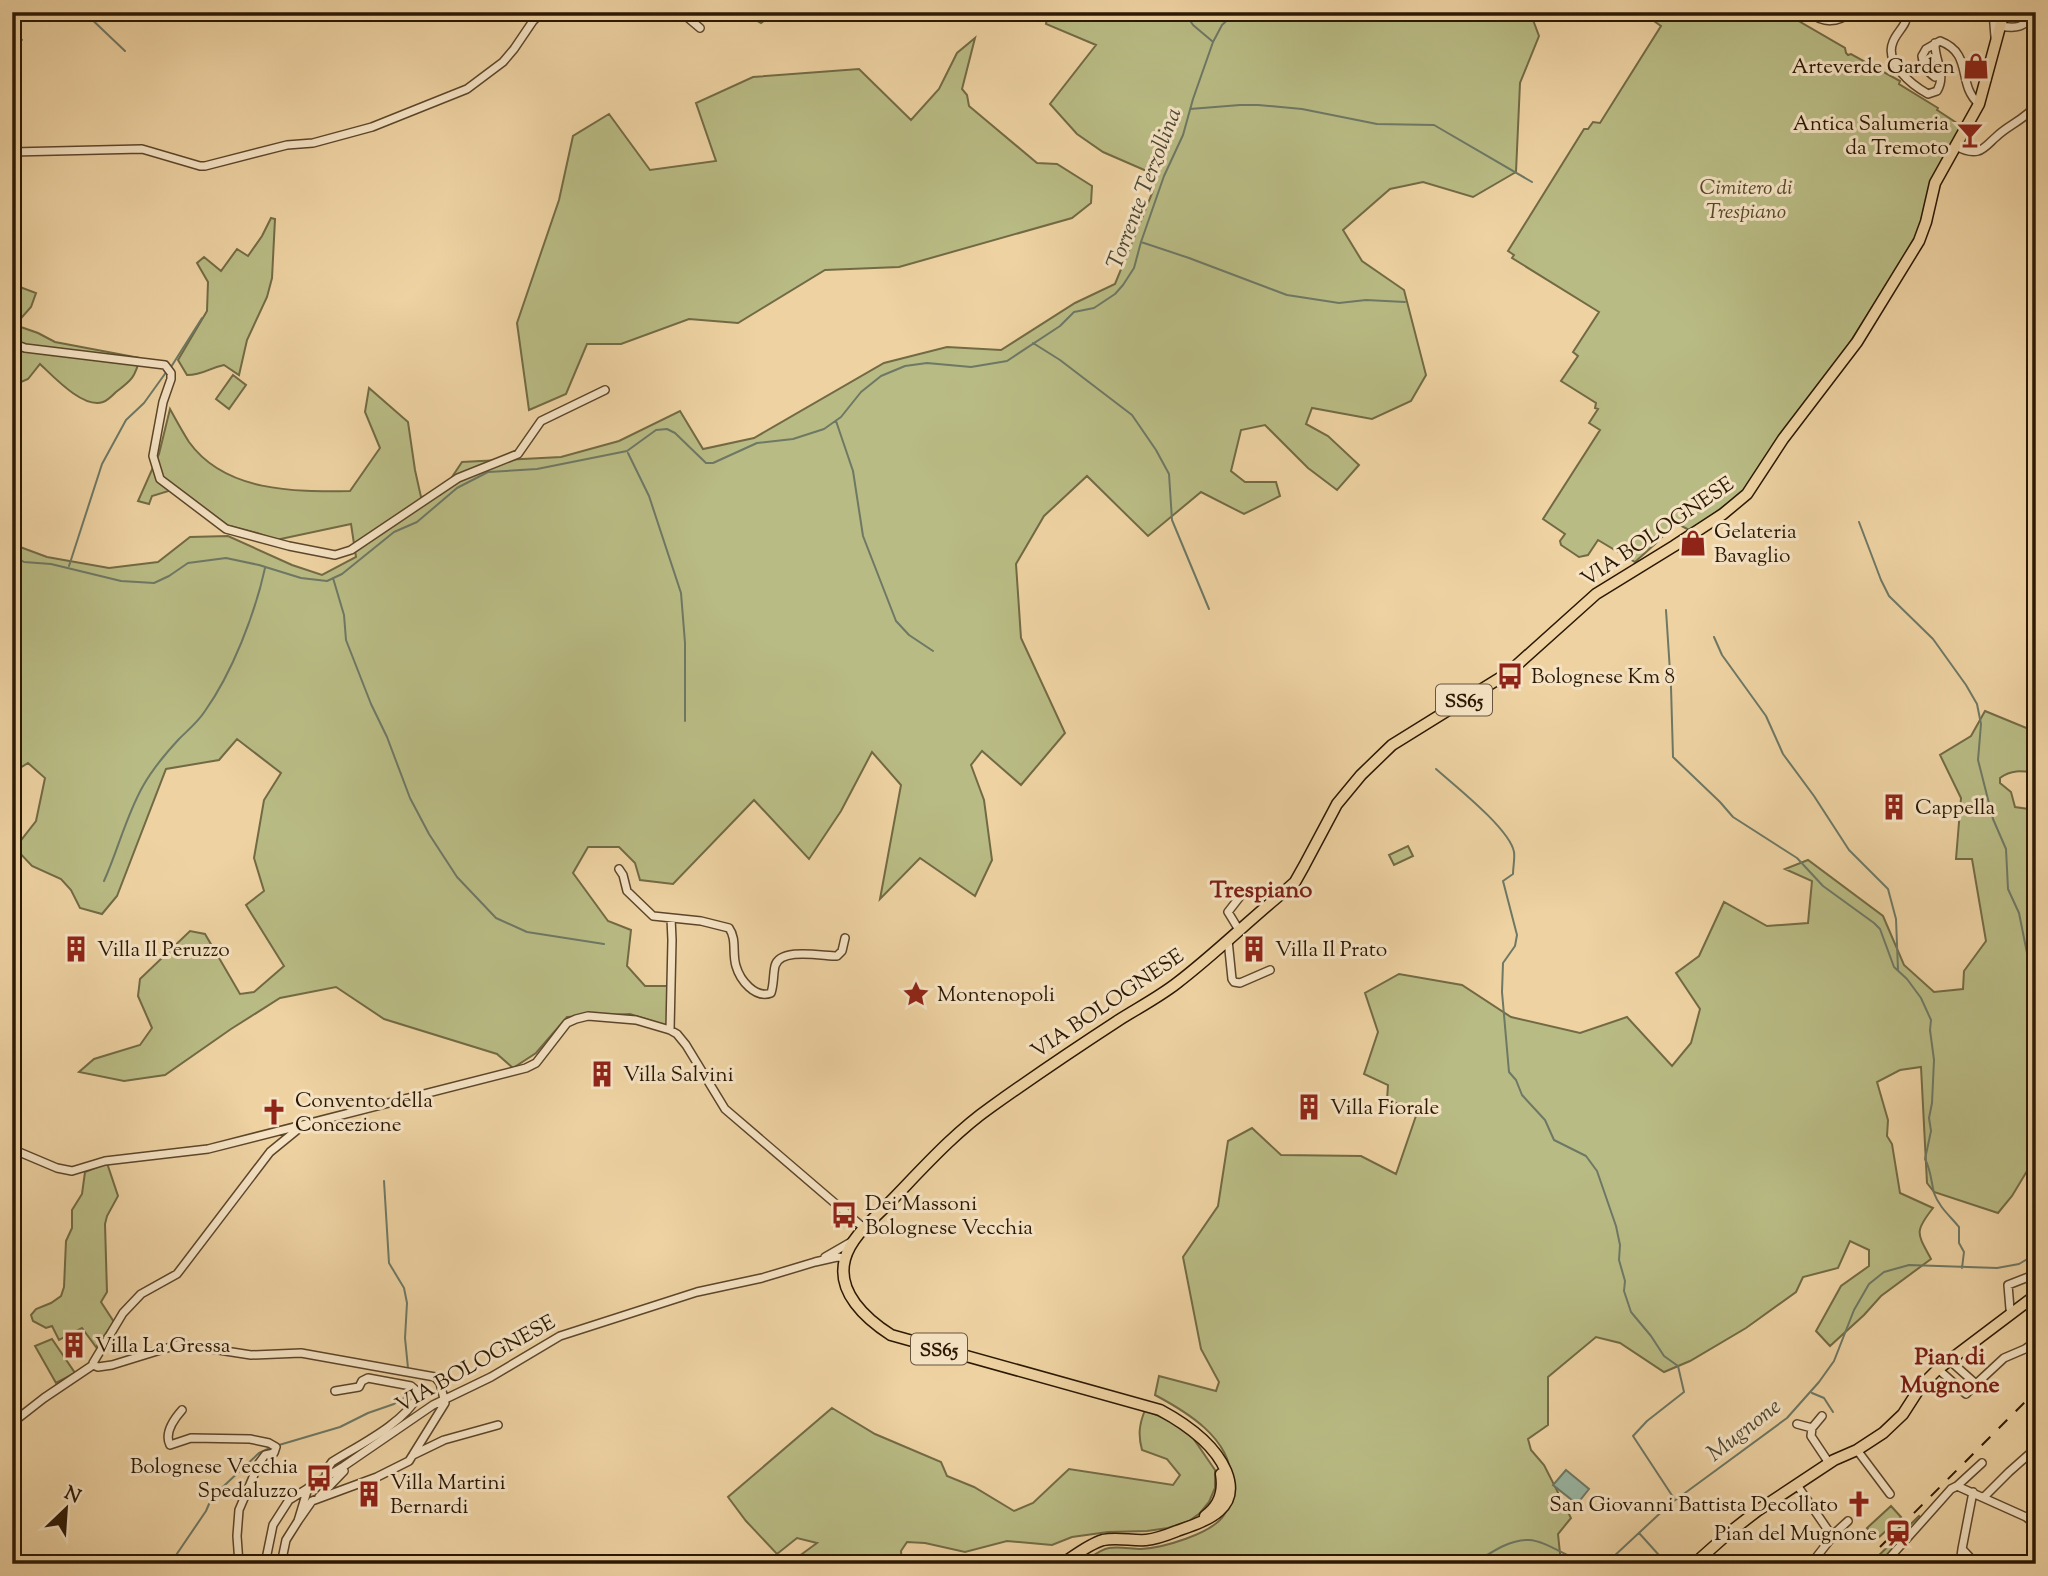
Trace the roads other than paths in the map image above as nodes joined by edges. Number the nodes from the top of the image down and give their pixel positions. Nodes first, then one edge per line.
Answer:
1 (542, 12) edge
2 (681, 12) edge
3 (1809, 12) edge
4 (1852, 12) edge
5 (1907, 12) edge
6 (1993, 12) edge
7 (2004, 12) edge
8 (2036, 16) edge
9 (2000, 26) junction
10 (700, 28) dead end
11 (1996, 41) junction
12 (1936, 43) junction
13 (1942, 73) junction
14 (1979, 104) junction
15 (2036, 105) edge
16 (1956, 146) junction
17 (12, 152) edge
18 (12, 342) edge
19 (605, 390) dead end
20 (619, 869) dead end
21 (1242, 894) dead end
22 (671, 918) junction
23 (1239, 930) junction
24 (845, 938) dead end
25 (1228, 940) junction
26 (1269, 970) dead end
27 (670, 1030) junction
28 (298, 1127) junction
29 (12, 1149) edge
30 (865, 1229) junction
31 (842, 1255) junction
32 (2036, 1274) edge
33 (2036, 1295) edge
34 (2012, 1313) junction
35 (2036, 1341) edge
36 (1949, 1360) junction
37 (93, 1365) junction
38 (1938, 1368) junction
39 (1976, 1384) junction
40 (335, 1391) dead end
41 (445, 1399) junction
42 (182, 1410) dead end
43 (1822, 1416) dead end
44 (12, 1423) edge
45 (1797, 1424) dead end
46 (498, 1425) dead end
47 (1812, 1428) junction
48 (2036, 1448) edge
49 (1859, 1449) junction
50 (411, 1456) junction
51 (1829, 1463) junction
52 (1982, 1463) dead end
53 (344, 1471) dead end
54 (327, 1476) junction
55 (1797, 1485) junction
56 (1958, 1486) junction
57 (309, 1488) junction
58 (1973, 1492) junction
59 (1890, 1494) dead end
60 (1984, 1497) junction
61 (319, 1498) junction
62 (298, 1521) junction
63 (1848, 1521) dead end
64 (2036, 1525) edge
65 (1832, 1536) junction
66 (1962, 1549) junction
67 (239, 1564) edge
68 (265, 1564) edge
69 (281, 1564) edge
70 (1062, 1564) edge
71 (1694, 1564) edge
72 (1811, 1564) edge
73 (1884, 1564) edge
74 (1960, 1564) edge
75 (1976, 1564) edge

1 - 17 street
2 - 10 street
3 - 4 street
5 - 13 street
6 - 11 street
7 - 9 main road, VIA BOLOGNESE / SS65
8 - 9 street
9 - 11 main road, VIA BOLOGNESE / SS65
11 - 14 main road, VIA BOLOGNESE / SS65
12 - 13 street
12 - 13 street
12 - 14 street
14 - 16 main road, VIA BOLOGNESE / SS65
15 - 16 street
16 - 23 main road, VIA BOLOGNESE / SS65
18 - 19 street
20 - 22 street
21 - 23 street
22 - 24 street
22 - 27 street
23 - 25 main road, VIA BOLOGNESE / SS65
25 - 26 street
25 - 30 main road, VIA BOLOGNESE / SS65
27 - 28 street
27 - 30 street
28 - 29 street
28 - 37 street
30 - 31 main road, VIA BOLOGNESE / SS65
31 - 41 street, VIA BOLOGNESE
31 - 70 main road, SS65
32 - 34 street
33 - 34 main road
34 - 36 main road
35 - 39 street
36 - 38 main road
36 - 39 street
37 - 41 street
37 - 44 street
38 - 39 street
38 - 49 main road
40 - 54 street, VIA BOLOGNESE
41 - 50 street
41 - 54 street, VIA BOLOGNESE
42 - 67 street
43 - 47 street
45 - 47 street
46 - 50 street
47 - 51 street
48 - 60 street
49 - 51 main road
49 - 59 street
50 - 61 street
51 - 55 main road
52 - 56 street
53 - 61 street
54 - 57 street, VIA BOLOGNESE
55 - 65 street
55 - 71 main road
56 - 58 street
56 - 73 street
57 - 62 street
57 - 68 street, VIA BOLOGNESE
58 - 60 street
58 - 66 street
60 - 64 street
61 - 62 street
62 - 69 street
63 - 65 street
65 - 72 street
66 - 74 street
66 - 75 street

